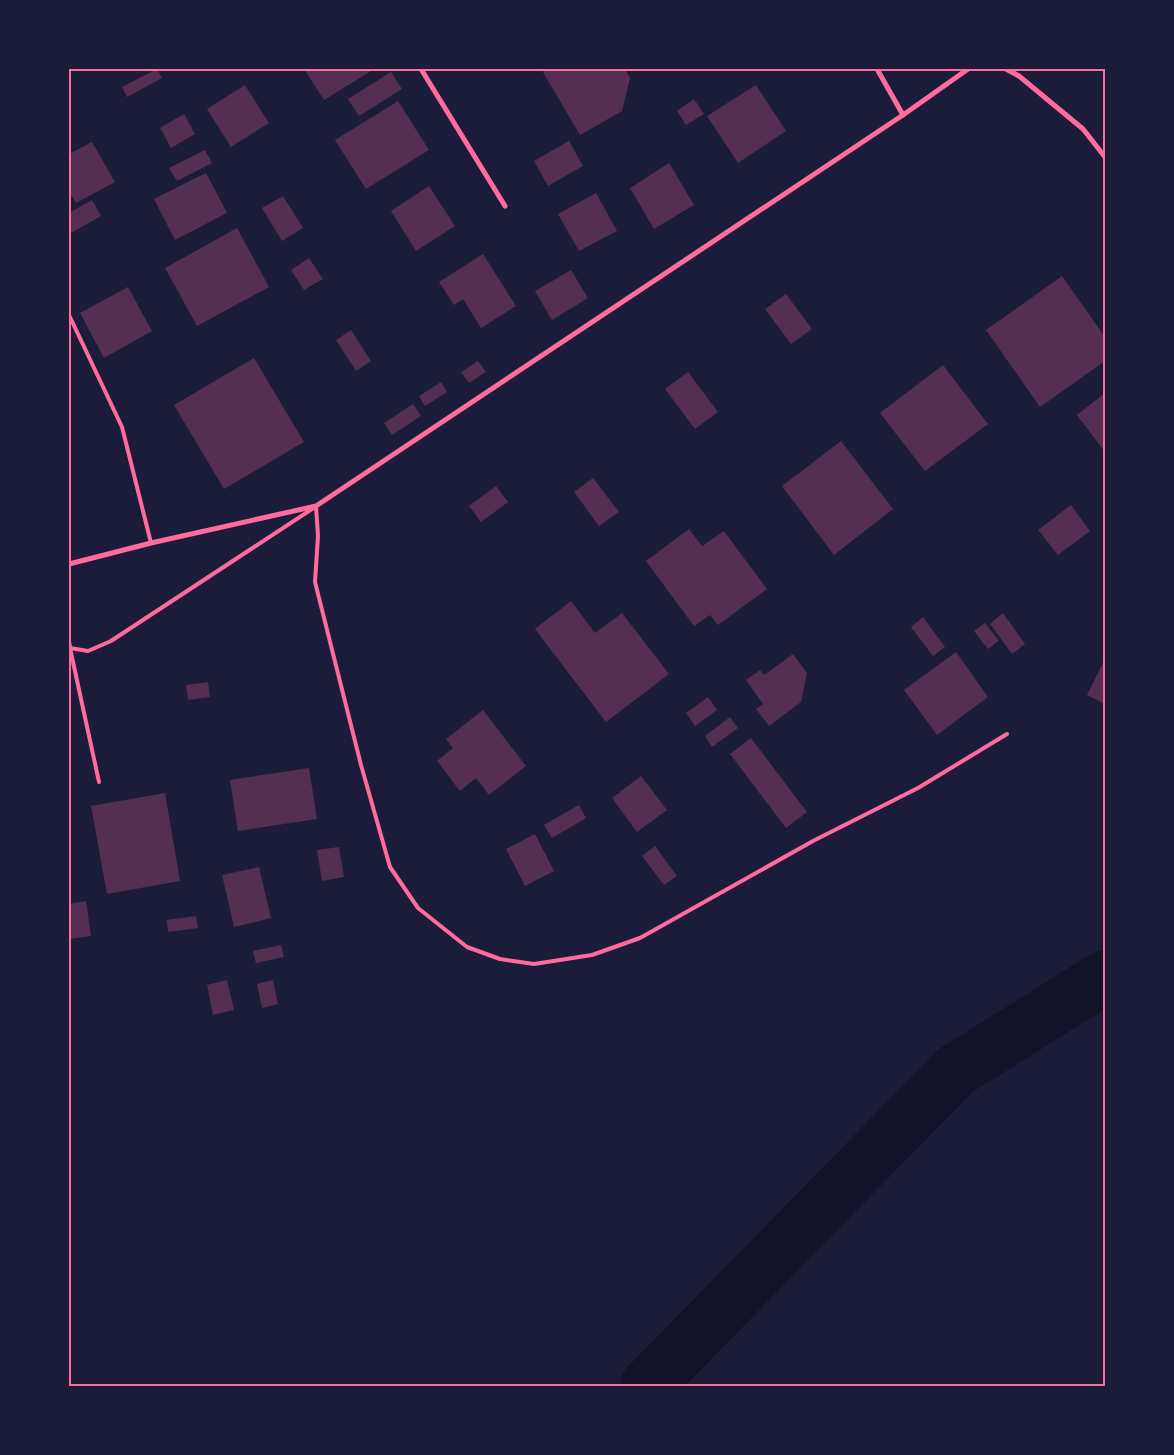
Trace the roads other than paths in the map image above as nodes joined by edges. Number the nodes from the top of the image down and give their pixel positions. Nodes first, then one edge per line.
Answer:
1 (421, 69) edge
2 (877, 69) edge
3 (968, 69) edge
4 (1006, 69) edge
5 (904, 115) junction
6 (1105, 157) edge
7 (505, 206) dead end
8 (69, 315) edge
9 (316, 506) junction
10 (151, 543) junction
11 (69, 564) edge
12 (69, 641) edge
13 (70, 648) junction
14 (1007, 734) dead end
15 (99, 782) dead end

1 - 7 street
2 - 5 street
3 - 5 street
4 - 6 street
5 - 9 street
8 - 10 lane
9 - 10 street
9 - 13 lane
9 - 14 lane
10 - 11 street
12 - 13 lane
13 - 15 lane

